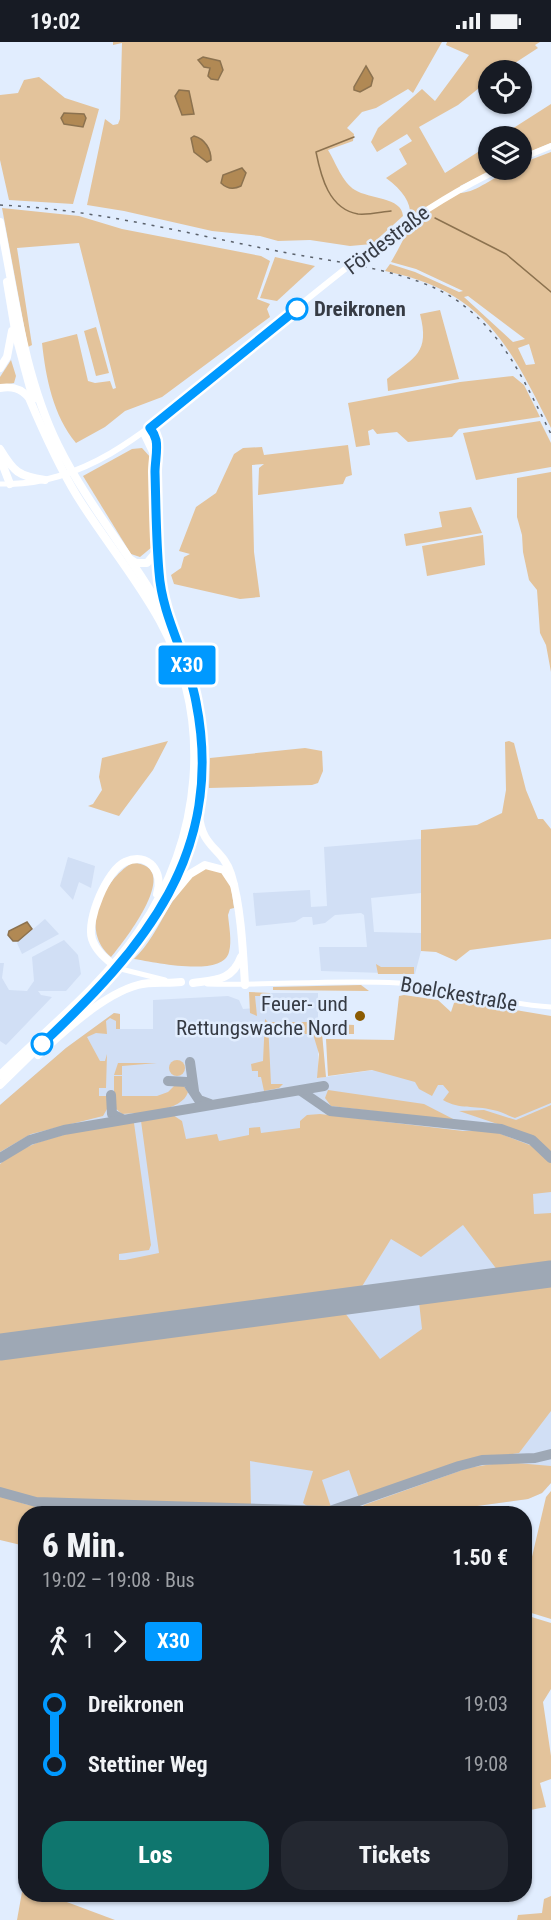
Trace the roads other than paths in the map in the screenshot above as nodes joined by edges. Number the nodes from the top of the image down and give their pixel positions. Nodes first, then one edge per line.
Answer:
1 (551, 146) edge
2 (532, 154) edge
3 (479, 180) edge
4 (0, 222) edge
5 (0, 230) edge
6 (12, 312) junction
7 (0, 368) edge
8 (0, 388) edge
9 (147, 430) junction
10 (50, 446) junction
11 (0, 449) edge
12 (0, 458) edge
13 (12, 469) junction
14 (49, 479) junction
15 (0, 484) edge
16 (10, 484) junction
17 (157, 551) junction
18 (127, 556) junction
19 (169, 622) junction
20 (180, 657) junction
21 (199, 802) junction
22 (234, 885) junction
23 (157, 909) junction
24 (241, 956) junction
25 (117, 968) joint
26 (181, 982) junction
27 (194, 983) junction
28 (245, 985) junction
29 (551, 1007) edge
30 (0, 1081) edge

1 - 2 main road
3 - 9 main road, Fördestraße
4 - 18 highway
5 - 6 highway
6 - 7 highway
6 - 10 highway
8 - 10 highway
9 - 14 main road, Fördestraße
9 - 17 highway
10 - 20 highway
11 - 13 highway
12 - 16 highway
13 - 14 highway
13 - 16 highway
14 - 16 main road, Fördestraße
15 - 16 street
17 - 18 highway
17 - 19 highway
18 - 19 highway
19 - 20 highway
20 - 21 highway
20 - 23 highway
21 - 22 highway
21 - 23 highway
22 - 23 highway
22 - 24 highway
23 - 25 highway
23 - 30 highway
24 - 27 highway
24 - 28 highway
25 - 26 street, Boelckestraße
26 - 27 street, Boelckestraße
26 - 30 highway
27 - 28 street, Boelckestraße
28 - 29 street, Boelckestraße

